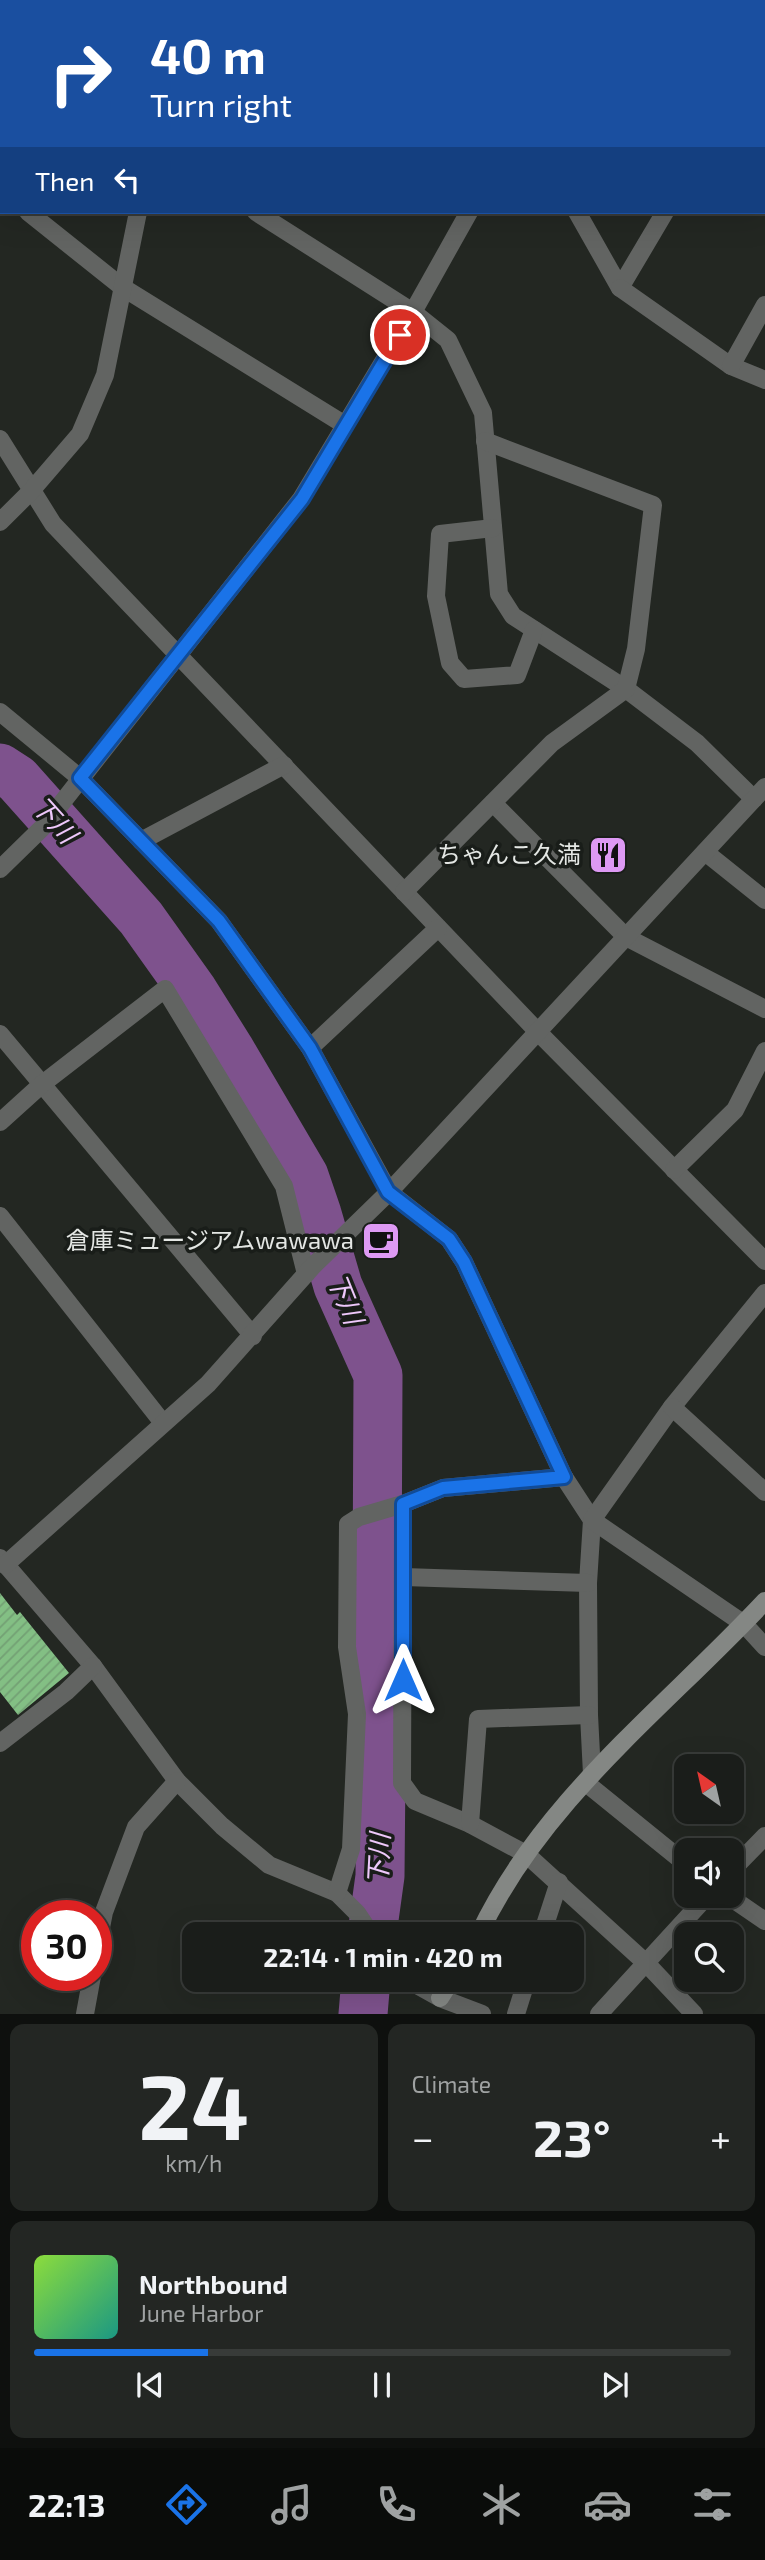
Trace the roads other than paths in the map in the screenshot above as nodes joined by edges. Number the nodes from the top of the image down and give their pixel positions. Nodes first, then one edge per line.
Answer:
1 (31, 214) edge
2 (138, 214) edge
3 (259, 214) edge
4 (468, 214) edge
5 (578, 214) edge
6 (664, 214) edge
7 (122, 287) junction
8 (620, 288) junction
9 (765, 305) edge
10 (414, 312) junction
11 (731, 366) junction
12 (765, 380) edge
13 (345, 425) junction
14 (0, 439) edge
15 (485, 441) junction
16 (31, 491) junction
17 (0, 522) edge
18 (493, 528) junction
19 (534, 630) junction
20 (178, 653) junction
21 (626, 690) junction
22 (0, 712) edge
23 (284, 765) junction
24 (80, 778) junction
25 (760, 793) edge
26 (493, 803) junction
27 (141, 841) junction
28 (705, 852) junction
29 (0, 869) edge
30 (404, 892) junction
31 (765, 900) edge
32 (438, 928) junction
33 (626, 937) junction
34 (765, 1009) edge
35 (538, 1032) junction
36 (0, 1034) edge
37 (310, 1048) junction
38 (765, 1051) edge
39 (41, 1085) junction
40 (0, 1122) edge
41 (674, 1170) junction
42 (388, 1192) junction
43 (0, 1216) edge
44 (765, 1261) edge
45 (310, 1270) junction
46 (765, 1293) edge
47 (253, 1336) junction
48 (672, 1407) junction
49 (163, 1423) junction
50 (564, 1477) junction
51 (765, 1492) edge
52 (398, 1505) junction
53 (592, 1520) junction
54 (3, 1561) edge
55 (404, 1577) junction
56 (588, 1583) junction
57 (765, 1601) edge
58 (744, 1624) junction
59 (765, 1647) edge
60 (93, 1666) junction
61 (589, 1715) junction
62 (0, 1743) edge
63 (589, 1778) junction
64 (177, 1781) junction
65 (470, 1825) junction
66 (765, 1836) edge
67 (674, 1853) edge
68 (526, 1854) junction
69 (744, 1858) edge
70 (559, 1882) junction
71 (337, 1893) junction
72 (109, 1900) edge
73 (744, 1907) edge
74 (697, 1908) edge
75 (765, 1921) edge
76 (363, 1922) edge
77 (485, 1922) edge
78 (546, 1922) edge
79 (647, 1964) junction
80 (89, 1991) edge
81 (429, 1992) edge
82 (444, 1992) edge
83 (523, 1992) edge
84 (440, 1998) junction
85 (85, 2014) edge
86 (482, 2014) edge
87 (516, 2014) edge
88 (599, 2014) edge
89 (694, 2014) edge

1 - 7 street
2 - 7 street
3 - 10 street
4 - 10 street
5 - 8 street
6 - 8 street
7 - 13 street
7 - 16 street
8 - 11 street
9 - 11 street
10 - 13 street
10 - 15 street
11 - 12 street
13 - 20 street
14 - 16 street
15 - 18 street
15 - 21 street
16 - 17 street
16 - 20 street
18 - 19 street
18 - 19 street
19 - 21 street
20 - 23 street
20 - 24 street
21 - 25 street
21 - 26 street
22 - 24 street
23 - 27 street
23 - 30 street
24 - 27 street
24 - 29 street
25 - 28 street
26 - 30 street
26 - 33 street
27 - 37 street
28 - 31 street
28 - 33 street
30 - 32 street
32 - 35 street
32 - 37 street
33 - 34 street
33 - 35 street
35 - 41 street
35 - 42 street
36 - 39 street
37 - 42 street
38 - 41 street
39 - 40 street
39 - 45 street
39 - 47 street
41 - 44 street
42 - 45 street
42 - 50 street
43 - 49 street
45 - 47 street
46 - 48 street
47 - 49 street
48 - 51 street
48 - 53 street
49 - 54 street
50 - 52 street
50 - 53 street
52 - 55 street
52 - 71 street
53 - 56 street
53 - 58 street
54 - 60 street
55 - 56 street
55 - 65 street
56 - 61 street
57 - 58 street
58 - 59 street
58 - 63 street
60 - 62 street
60 - 64 street
61 - 63 street
61 - 65 street
63 - 67 street
63 - 68 street
64 - 71 street
64 - 72 street
65 - 68 street
66 - 69 street
68 - 70 street
68 - 77 street
70 - 78 street
70 - 79 street
71 - 76 street
73 - 75 street
74 - 79 street
79 - 88 street
79 - 89 street
80 - 85 street
81 - 84 street
82 - 84 street
83 - 87 street
84 - 86 street

